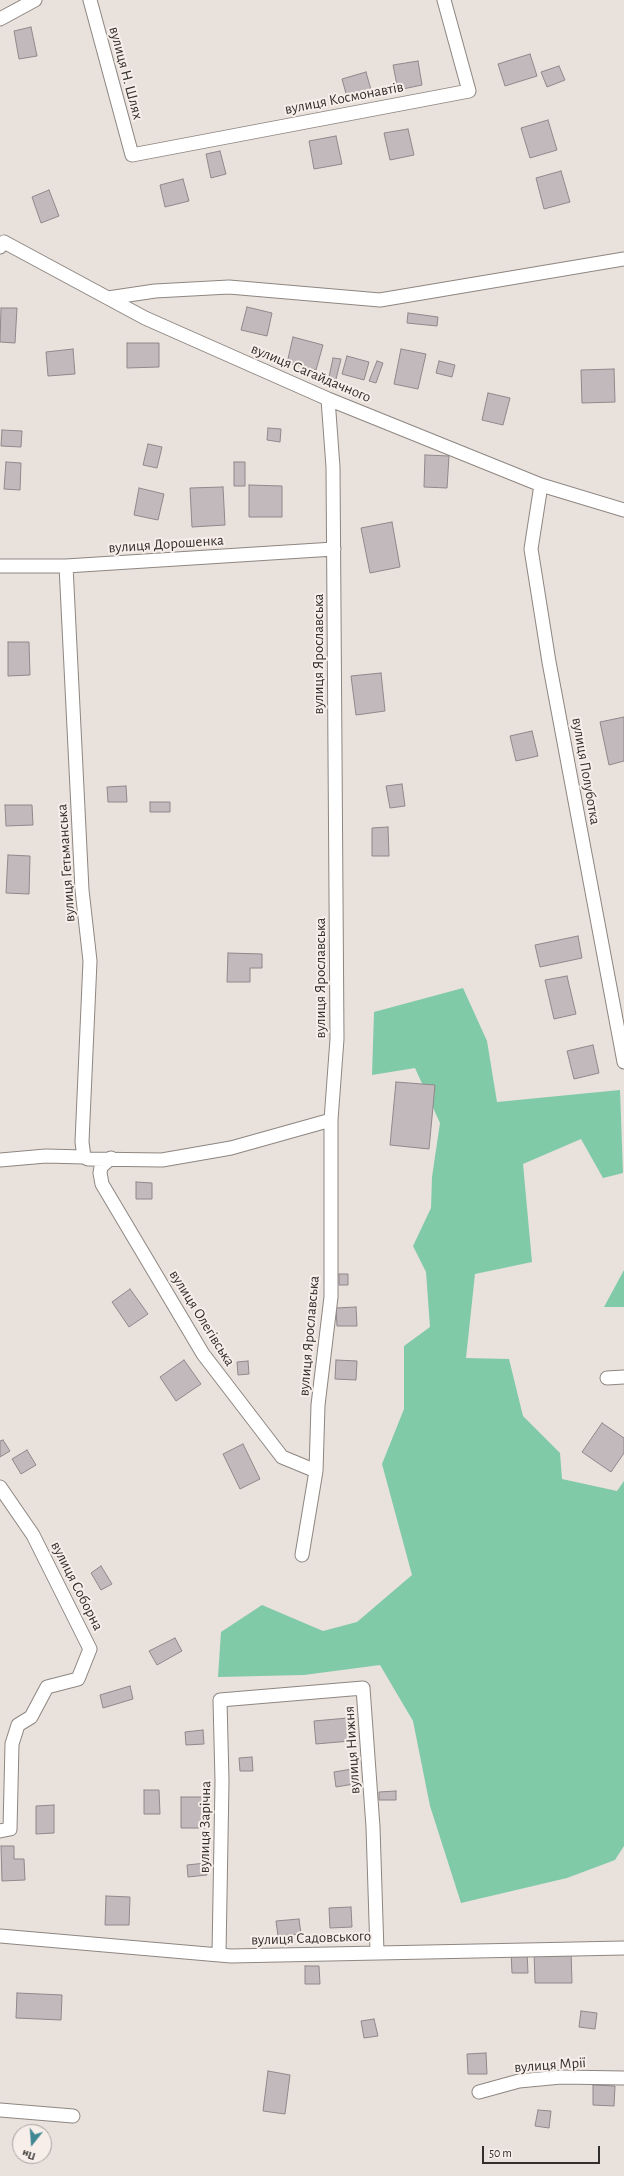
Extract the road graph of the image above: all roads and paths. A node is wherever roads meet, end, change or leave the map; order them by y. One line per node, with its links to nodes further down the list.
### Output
1 (35, 0): 4 (street)
2 (90, 0): 5 (street, вулиця Н. Шлях)
3 (444, 0): 5 (street, вулиця Космонавтів)
4 (0, 19)
5 (132, 155)
6 (1, 242): 8 (street, вулиця Сагайдачного)
7 (624, 259): 8 (street)
8 (108, 298): 9 (street, вулиця Сагайдачного)
9 (328, 399): 10 (street, вулиця Сагайдачного); 12 (street, вулиця Ярославська)
10 (541, 485): 11 (street, вулиця Сагайдачного); 15 (street, вулиця Полуботка)
11 (624, 510)
12 (334, 549): 14 (street, вулиця Дорошенка); 16 (street, вулиця Ярославська)
13 (0, 566): 14 (street, вулиця Дорошенка)
14 (66, 566): 17 (street, вулиця Гетьманська)
15 (624, 1062)
16 (331, 1120): 18 (street); 22 (street, вулиця Ярославська)
17 (84, 1157): 18 (street); 19 (street)
18 (110, 1158): 22 (street, вулиця Олегівська)
19 (0, 1160)
20 (624, 1377): 21 (street)
21 (606, 1378)
22 (316, 1471): 24 (street, вулиця Ярославська)
23 (0, 1487): 26 (street, вулиця Соборна)
24 (302, 1555)
25 (220, 1700): 29 (street, вулиця Нижня); 30 (street, вулиця Зарічна)
26 (0, 1831)
27 (0, 1936): 30 (street, вулиця Садовського)
28 (624, 1948): 29 (street, вулиця Садовського)
29 (377, 1952): 30 (street, вулиця Садовського)
30 (219, 1954)
31 (624, 2078): 32 (street, вулиця Мрії)
32 (479, 2092)
33 (0, 2110): 34 (street)
34 (74, 2116)

